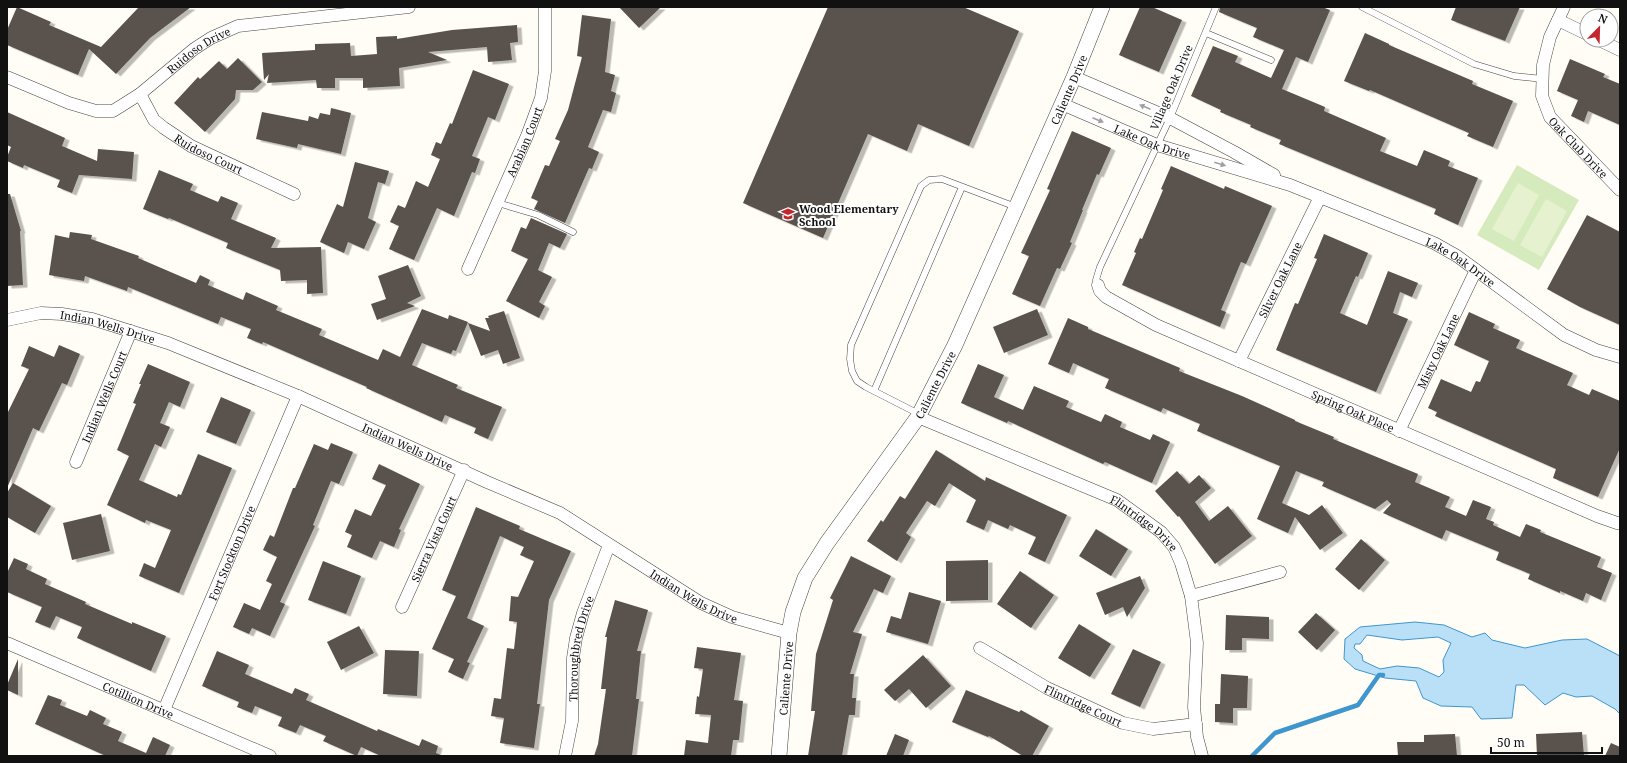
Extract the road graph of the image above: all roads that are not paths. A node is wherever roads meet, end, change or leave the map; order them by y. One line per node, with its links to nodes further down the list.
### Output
1 (408, 7): 14 (street, Ruidoso Drive)
2 (545, 7): 23 (street, Arabian Court)
3 (1102, 7): 11 (street, Caliente Drive)
4 (1216, 7): 9 (lane, Village Oak Drive)
5 (1362, 7): 13 (lane)
6 (1564, 7): 7 (street, Oak Club Drive)
7 (1558, 20): 8 (street); 13 (street, Oak Club Drive)
8 (1579, 30)
9 (1206, 33): 10 (lane); 16 (lane, Village Oak Drive)
10 (1271, 60)
11 (1074, 77): 15 (street, Caliente Drive); 16 (street, Lake Oak Drive, one-way to 11)
12 (7, 78): 14 (street, Ruidoso Drive)
13 (1543, 79): 20 (street, Oak Club Drive)
14 (140, 94): 21 (street, Ruidoso Court)
15 (1062, 104): 17 (street, Lake Oak Drive, one-way to 17); 24 (street, Caliente Drive)
16 (1170, 118): 17 (lane, Village Oak Drive); 18 (street, Lake Oak Drive)
17 (1157, 145): 18 (street, Lake Oak Drive, one-way to 18); 28 (lane, Village Oak Drive)
18 (1290, 185): 22 (street, Lake Oak Drive)
19 (962, 187): 24 (lane); 33 (lane); 33 (lane)
20 (1620, 190)
21 (294, 194)
22 (1320, 197): 27 (street, Lake Oak Drive); 32 (street, Silver Oak Lane)
23 (498, 203): 25 (lane); 26 (street, Arabian Court)
24 (1016, 207): 35 (street, Caliente Drive)
25 (573, 232)
26 (468, 269)
27 (1476, 270): 31 (street, Lake Oak Drive); 36 (street, Misty Oak Lane)
28 (1098, 285): 32 (street, Spring Oak Place)
29 (7, 320): 30 (street, Indian Wells Drive)
30 (131, 331): 34 (street, Indian Wells Drive); 37 (street, Indian Wells Court)
31 (1620, 357)
32 (1239, 361): 36 (street, Spring Oak Place)
33 (874, 391): 35 (lane)
34 (298, 396): 38 (street, Indian Wells Drive); 47 (street, Fort Stockton Drive)
35 (919, 416): 42 (street, Flintridge Drive); 44 (street, Caliente Drive)
36 (1399, 431): 39 (street, Spring Oak Place)
37 (76, 462)
38 (464, 470): 40 (street, Indian Wells Drive); 43 (street, Sierra Vista Court)
39 (1619, 523)
40 (609, 545): 44 (street, Indian Wells Drive); 50 (street, Thoroughbred Drive)
41 (1280, 572): 42 (street)
42 (1191, 596): 48 (street, Flintridge Drive)
43 (402, 607)
44 (789, 633): 51 (street, Caliente Drive)
45 (7, 643): 47 (street, Cotillion Drive)
46 (980, 648): 48 (street, Flintridge Court)
47 (164, 710): 49 (street, Cotillion Drive)
48 (1196, 724): 52 (street, Flintridge Drive)
49 (270, 756)
50 (565, 756)
51 (779, 756)
52 (1202, 756)

